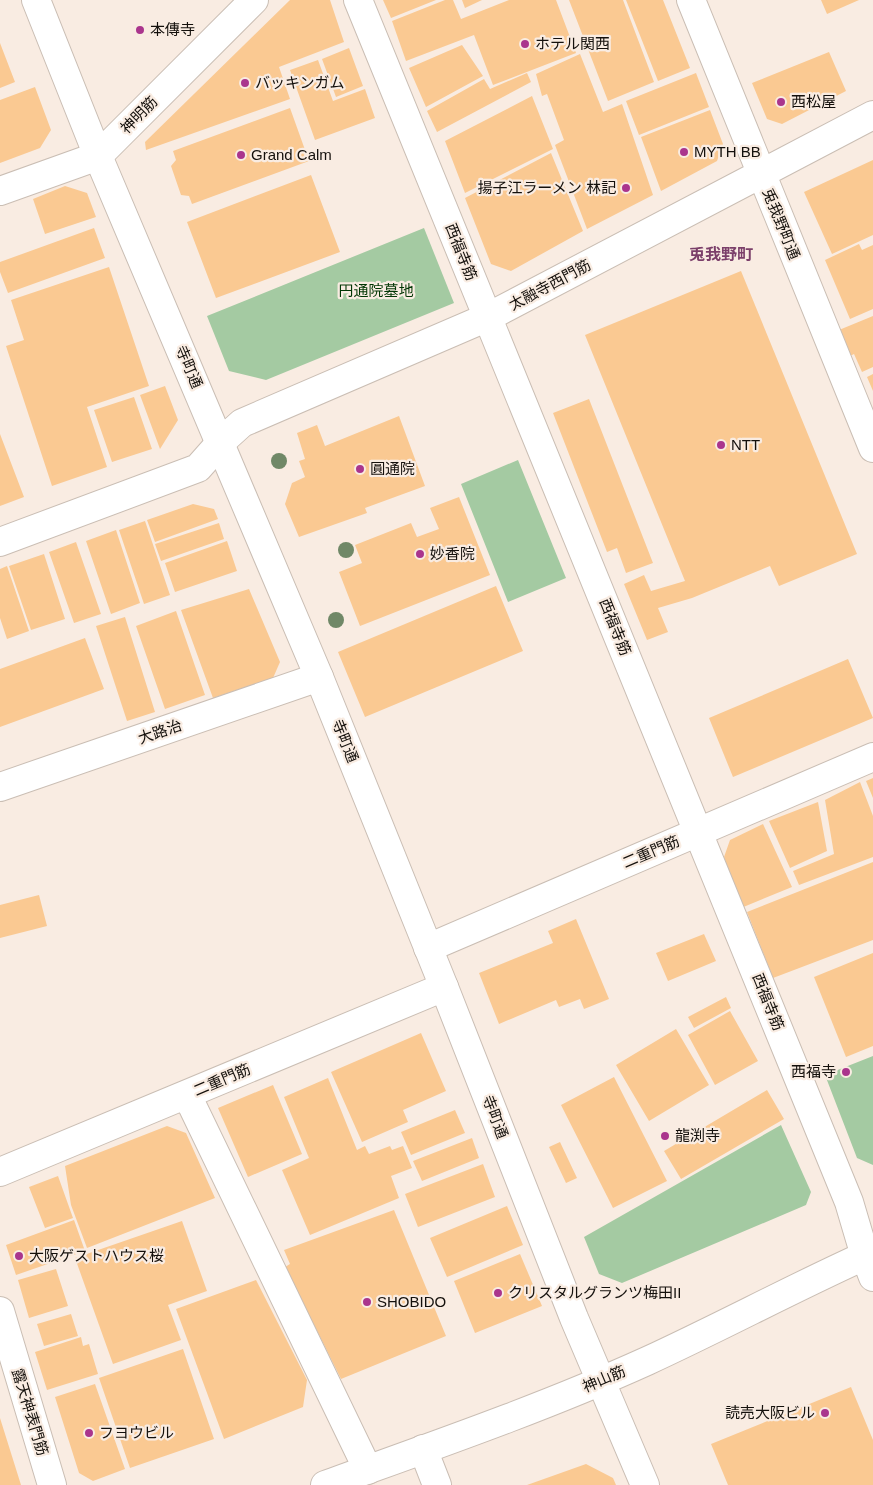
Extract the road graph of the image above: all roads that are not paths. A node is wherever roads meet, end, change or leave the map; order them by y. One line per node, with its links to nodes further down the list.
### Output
1 (36, 0): 6 (street, 寺町通)
2 (254, 0): 6 (street, 神明筋)
3 (358, 0): 9 (street, 西福寺筋)
4 (690, 0): 7 (street, 兎我野町通)
5 (873, 115): 7 (street, 太融寺西門筋)
6 (98, 156): 8 (street, 神明筋); 10 (street, 寺町通)
7 (761, 175): 9 (street, 太融寺西門筋); 11 (street, 兎我野町通)
8 (0, 191)
9 (488, 317): 10 (street, 太融寺西門筋); 16 (street, 西福寺筋)
10 (221, 442): 12 (street, 太融寺西門筋); 13 (street, 寺町通)
11 (873, 448)
12 (0, 542)
13 (319, 677): 15 (street, 大路治); 17 (street, 寺町通)
14 (873, 756): 16 (street, 二重門筋)
15 (0, 786)
16 (698, 831): 17 (street, 二重門筋); 21 (street, 西福寺筋)
17 (428, 948): 18 (street, 寺町通)
18 (444, 987): 19 (street, 二重門筋); 23 (street, 寺町通)
19 (187, 1095): 20 (street, 二重門筋); 25 (street)
20 (0, 1172)
21 (870, 1262): 23 (street, 神山筋)
22 (0, 1311): 26 (street, 露天神表門筋)
23 (601, 1381): 24 (street, 神山筋); 29 (street, 寺町通)
24 (423, 1449): 25 (street, 神山筋); 28 (street)
25 (368, 1470): 27 (street, 神山筋)
26 (52, 1485)
27 (325, 1485)
28 (437, 1485)
29 (645, 1485)

